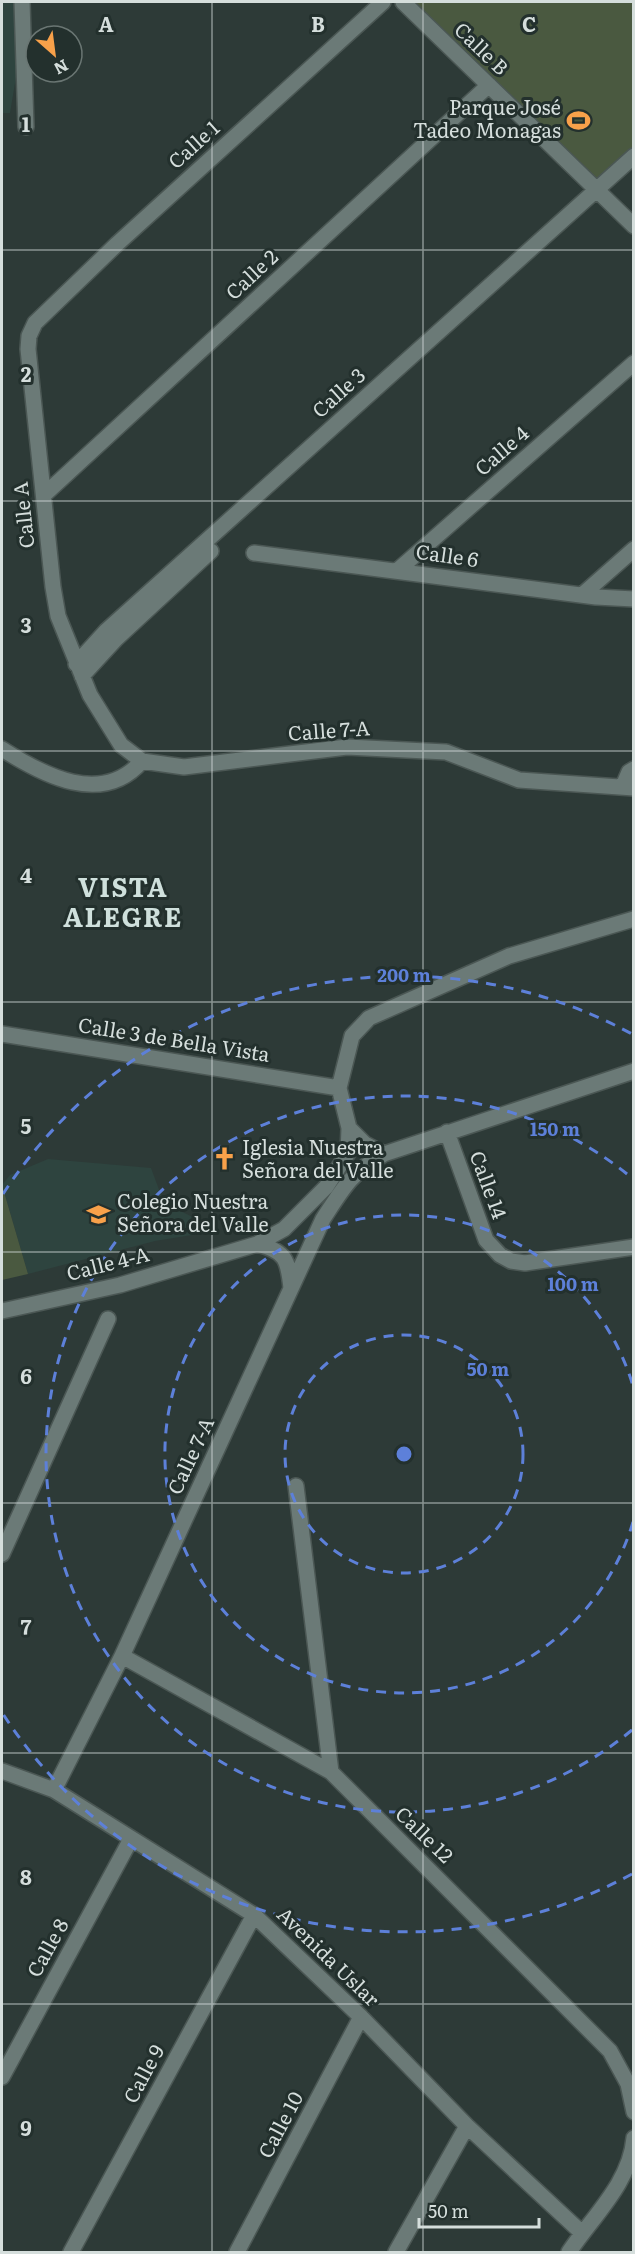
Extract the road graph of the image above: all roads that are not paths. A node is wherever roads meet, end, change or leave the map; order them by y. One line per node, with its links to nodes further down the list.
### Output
1 (22, 2): 5 (street)
2 (383, 2): 10 (street, Calle 1)
3 (403, 2): 4 (street, Calle B)
4 (489, 85): 8 (street, Calle B); 12 (street, Calle 2)
5 (26, 127)
6 (633, 156): 8 (street, Calle 3)
7 (633, 169): 8 (street, Calle 3)
8 (599, 194): 9 (street, Calle B); 18 (street, Calle 3)
9 (633, 226)
10 (35, 323): 12 (street, Calle A)
11 (633, 363): 15 (street, Calle 4)
12 (44, 495): 18 (street, Calle A)
13 (633, 549): 16 (street)
14 (254, 553): 15 (street, Calle 6)
15 (398, 570): 16 (street, Calle 6)
16 (582, 595): 17 (street, Calle 6)
17 (633, 599)
18 (79, 670): 20 (street)
19 (2, 749): 20 (street)
20 (142, 761): 22 (street, Calle 7-A)
21 (633, 769): 22 (street)
22 (628, 787)
23 (633, 919): 26 (street)
24 (2, 1034): 26 (street, Calle 3 de Bella Vista)
25 (633, 1071): 28 (street, Calle 7-A)
26 (339, 1088): 27 (street)
27 (349, 1128): 29 (street); 30 (street)
28 (447, 1132): 29 (street, Calle 7-A); 31 (street, Calle 14)
29 (384, 1154): 32 (street, Calle 7-A)
30 (257, 1244): 32 (street); 33 (street, Calle 4-A)
31 (633, 1247)
32 (291, 1289): 37 (street, Calle 7-A)
33 (2, 1311)
34 (108, 1319): 36 (street)
35 (296, 1486): 39 (street)
36 (2, 1554)
37 (122, 1656): 39 (street, Calle 12); 40 (street, Calle 7-A)
38 (2, 1771): 40 (street, Avenida Uslar)
39 (331, 1772): 45 (street, Calle 12)
40 (54, 1790): 41 (street, Avenida Uslar)
41 (131, 1839): 42 (street, Avenida Uslar); 44 (street, Calle 8)
42 (254, 1915): 43 (street, Avenida Uslar); 49 (street, Calle 9)
43 (361, 2017): 46 (street, Avenida Uslar); 50 (street, Calle 10)
44 (2, 2077)
45 (633, 2112)
46 (467, 2126): 48 (street, Avenida Uslar); 51 (street)
47 (633, 2138): 48 (street)
48 (582, 2233): 52 (street)
49 (71, 2253)
50 (237, 2253)
51 (396, 2253)
52 (569, 2253)

